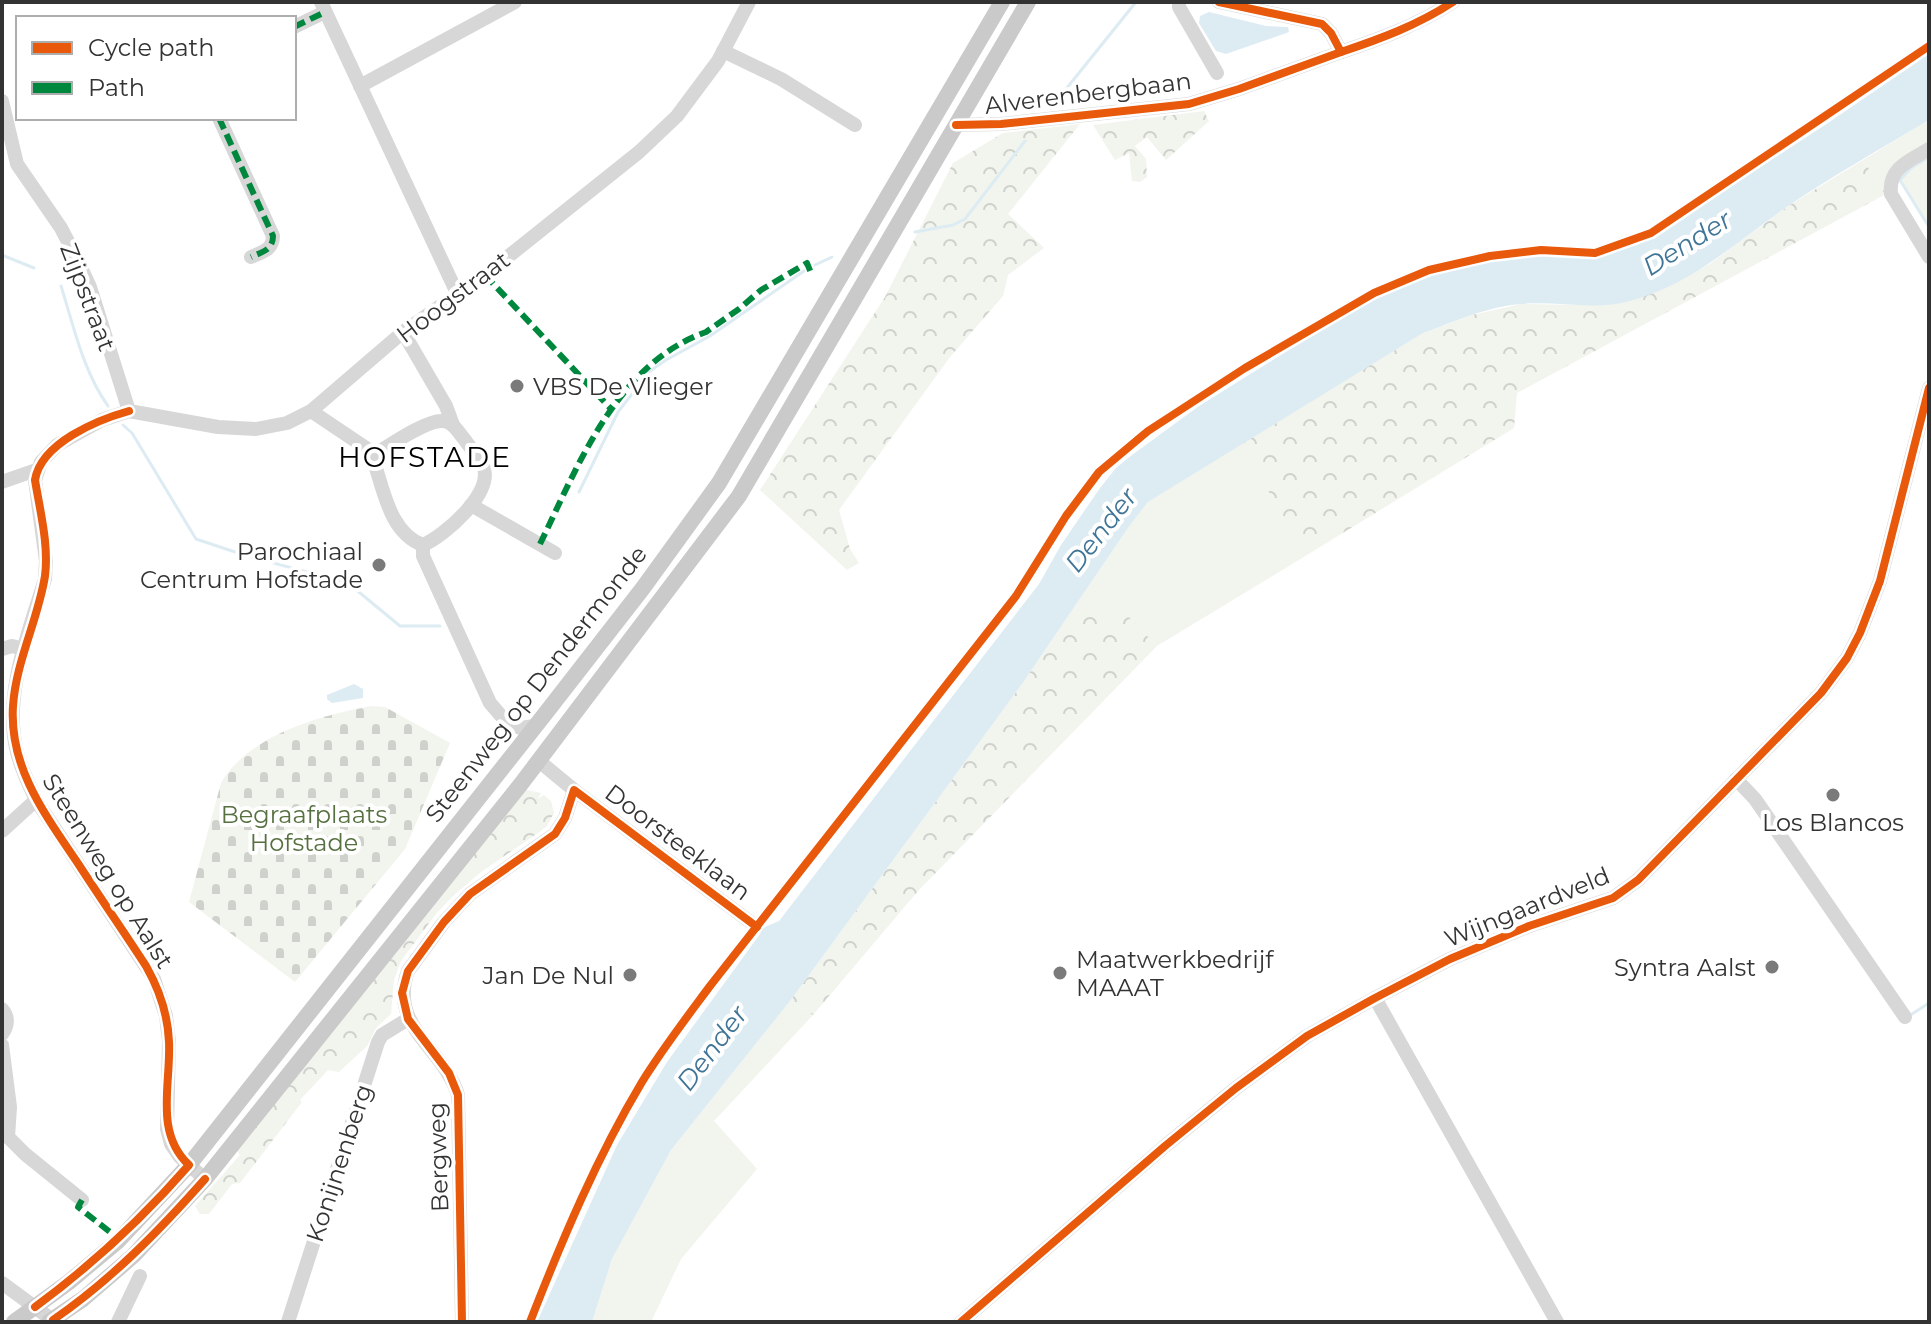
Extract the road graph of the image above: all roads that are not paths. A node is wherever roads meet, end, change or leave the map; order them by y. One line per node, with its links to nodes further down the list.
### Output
1 (515, 2): 13 (street)
2 (749, 2): 10 (street, Hoogstraat)
3 (1002, 2): 35 (main road, Steenweg op Dendermonde)
4 (1028, 2): 17 (main road, Steenweg op Dendermonde)
5 (1179, 2): 12 (street)
6 (1219, 2): 11 (street)
7 (1453, 2): 11 (street, Alverenbergbaan)
8 (323, 7): 9 (street); 13 (street)
9 (296, 26)
10 (723, 51): 16 (street); 21 (street, Hoogstraat)
11 (1341, 52): 17 (street, Alverenbergbaan)
12 (1217, 73)
13 (360, 86): 21 (street)
14 (2, 101): 24 (street, Zijpstraat)
15 (220, 120): 19 (street)
16 (855, 125)
17 (956, 125): 36 (main road, Steenweg op Dendermonde)
18 (1929, 149): 20 (street)
19 (251, 257)
20 (1929, 257)
21 (457, 293): 22 (street, Hoogstraat)
22 (403, 332): 25 (street, Hoogstraat); 26 (street)
23 (1929, 388): 38 (street, Wijngaardveld)
24 (129, 411): 25 (street, Hoogstraat); 28 (street)
25 (311, 411): 27 (street)
26 (453, 425): 27 (street); 30 (street)
27 (375, 454): 31 (street)
28 (36, 470): 29 (street); 34 (street, Steenweg op Aalst)
29 (2, 482)
30 (471, 505): 31 (street); 32 (street)
31 (423, 550): 35 (street)
32 (555, 553)
33 (2, 649): 34 (street)
34 (24, 649): 40 (street, Steenweg op Aalst)
35 (540, 720): 36 (main road); 37 (main road, Steenweg op Dendermonde)
36 (539, 761): 37 (main road); 39 (street, Doorsteeklaan); 50 (main road, Steenweg op Dendermonde)
37 (502, 768): 49 (main road, Steenweg op Dendermonde)
38 (1736, 779): 43 (street, Wijngaardveld); 45 (street)
39 (574, 790): 42 (street, Doorsteeklaan); 46 (street)
40 (36, 800): 41 (street); 49 (street, Steenweg op Aalst)
41 (2, 831)
42 (757, 927)
43 (1375, 998): 60 (street, Wijngaardveld); 61 (street)
44 (2, 1009): 47 (street)
45 (1905, 1017)
46 (408, 1019): 58 (street, Konijnenberg); 59 (street, Bergweg)
47 (2, 1034)
48 (2, 1045): 51 (street)
49 (189, 1165): 50 (street, Steenweg op Aalst); 54 (main road, Steenweg op Dendermonde)
50 (205, 1179): 55 (main road, Steenweg op Dendermonde)
51 (82, 1200)
52 (140, 1276): 57 (street)
53 (2, 1283): 54 (street)
54 (35, 1307): 55 (street); 56 (main road, Steenweg op Dendermonde)
55 (52, 1321)
56 (14, 1322)
57 (118, 1322)
58 (288, 1322)
59 (462, 1322)
60 (961, 1322)
61 (1557, 1322)

